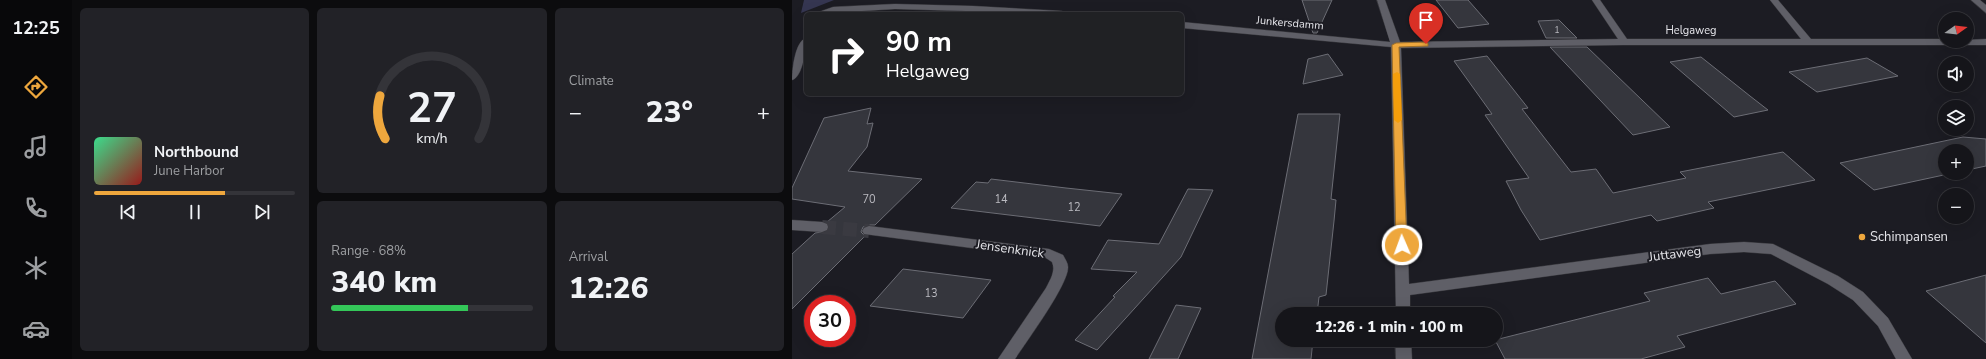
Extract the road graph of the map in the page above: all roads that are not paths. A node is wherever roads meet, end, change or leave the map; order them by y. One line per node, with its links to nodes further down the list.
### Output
1 (1381, 0): 13 (street)
2 (1596, 0): 9 (street)
3 (1774, 0): 12 (street)
4 (1975, 0): 5 (street)
5 (1986, 10)
6 (820, 12): 7 (street)
7 (1041, 12)
8 (1184, 25): 13 (street, Junkersdamm)
9 (1624, 42): 12 (street, Helgaweg); 13 (street, Helgaweg)
10 (1986, 42): 12 (street, Helgaweg)
11 (804, 43): 15 (street)
12 (1809, 43)
13 (1396, 45): 20 (street)
14 (804, 46): 16 (street)
15 (792, 48)
16 (792, 77)
17 (792, 225): 18 (street)
18 (822, 227)
19 (869, 231): 23 (street, Jensenknick)
20 (1403, 290): 21 (street); 25 (street, Juttaweg)
21 (1403, 307)
22 (1403, 347): 24 (street)
23 (1006, 359)
24 (1404, 359)
25 (1904, 359)

